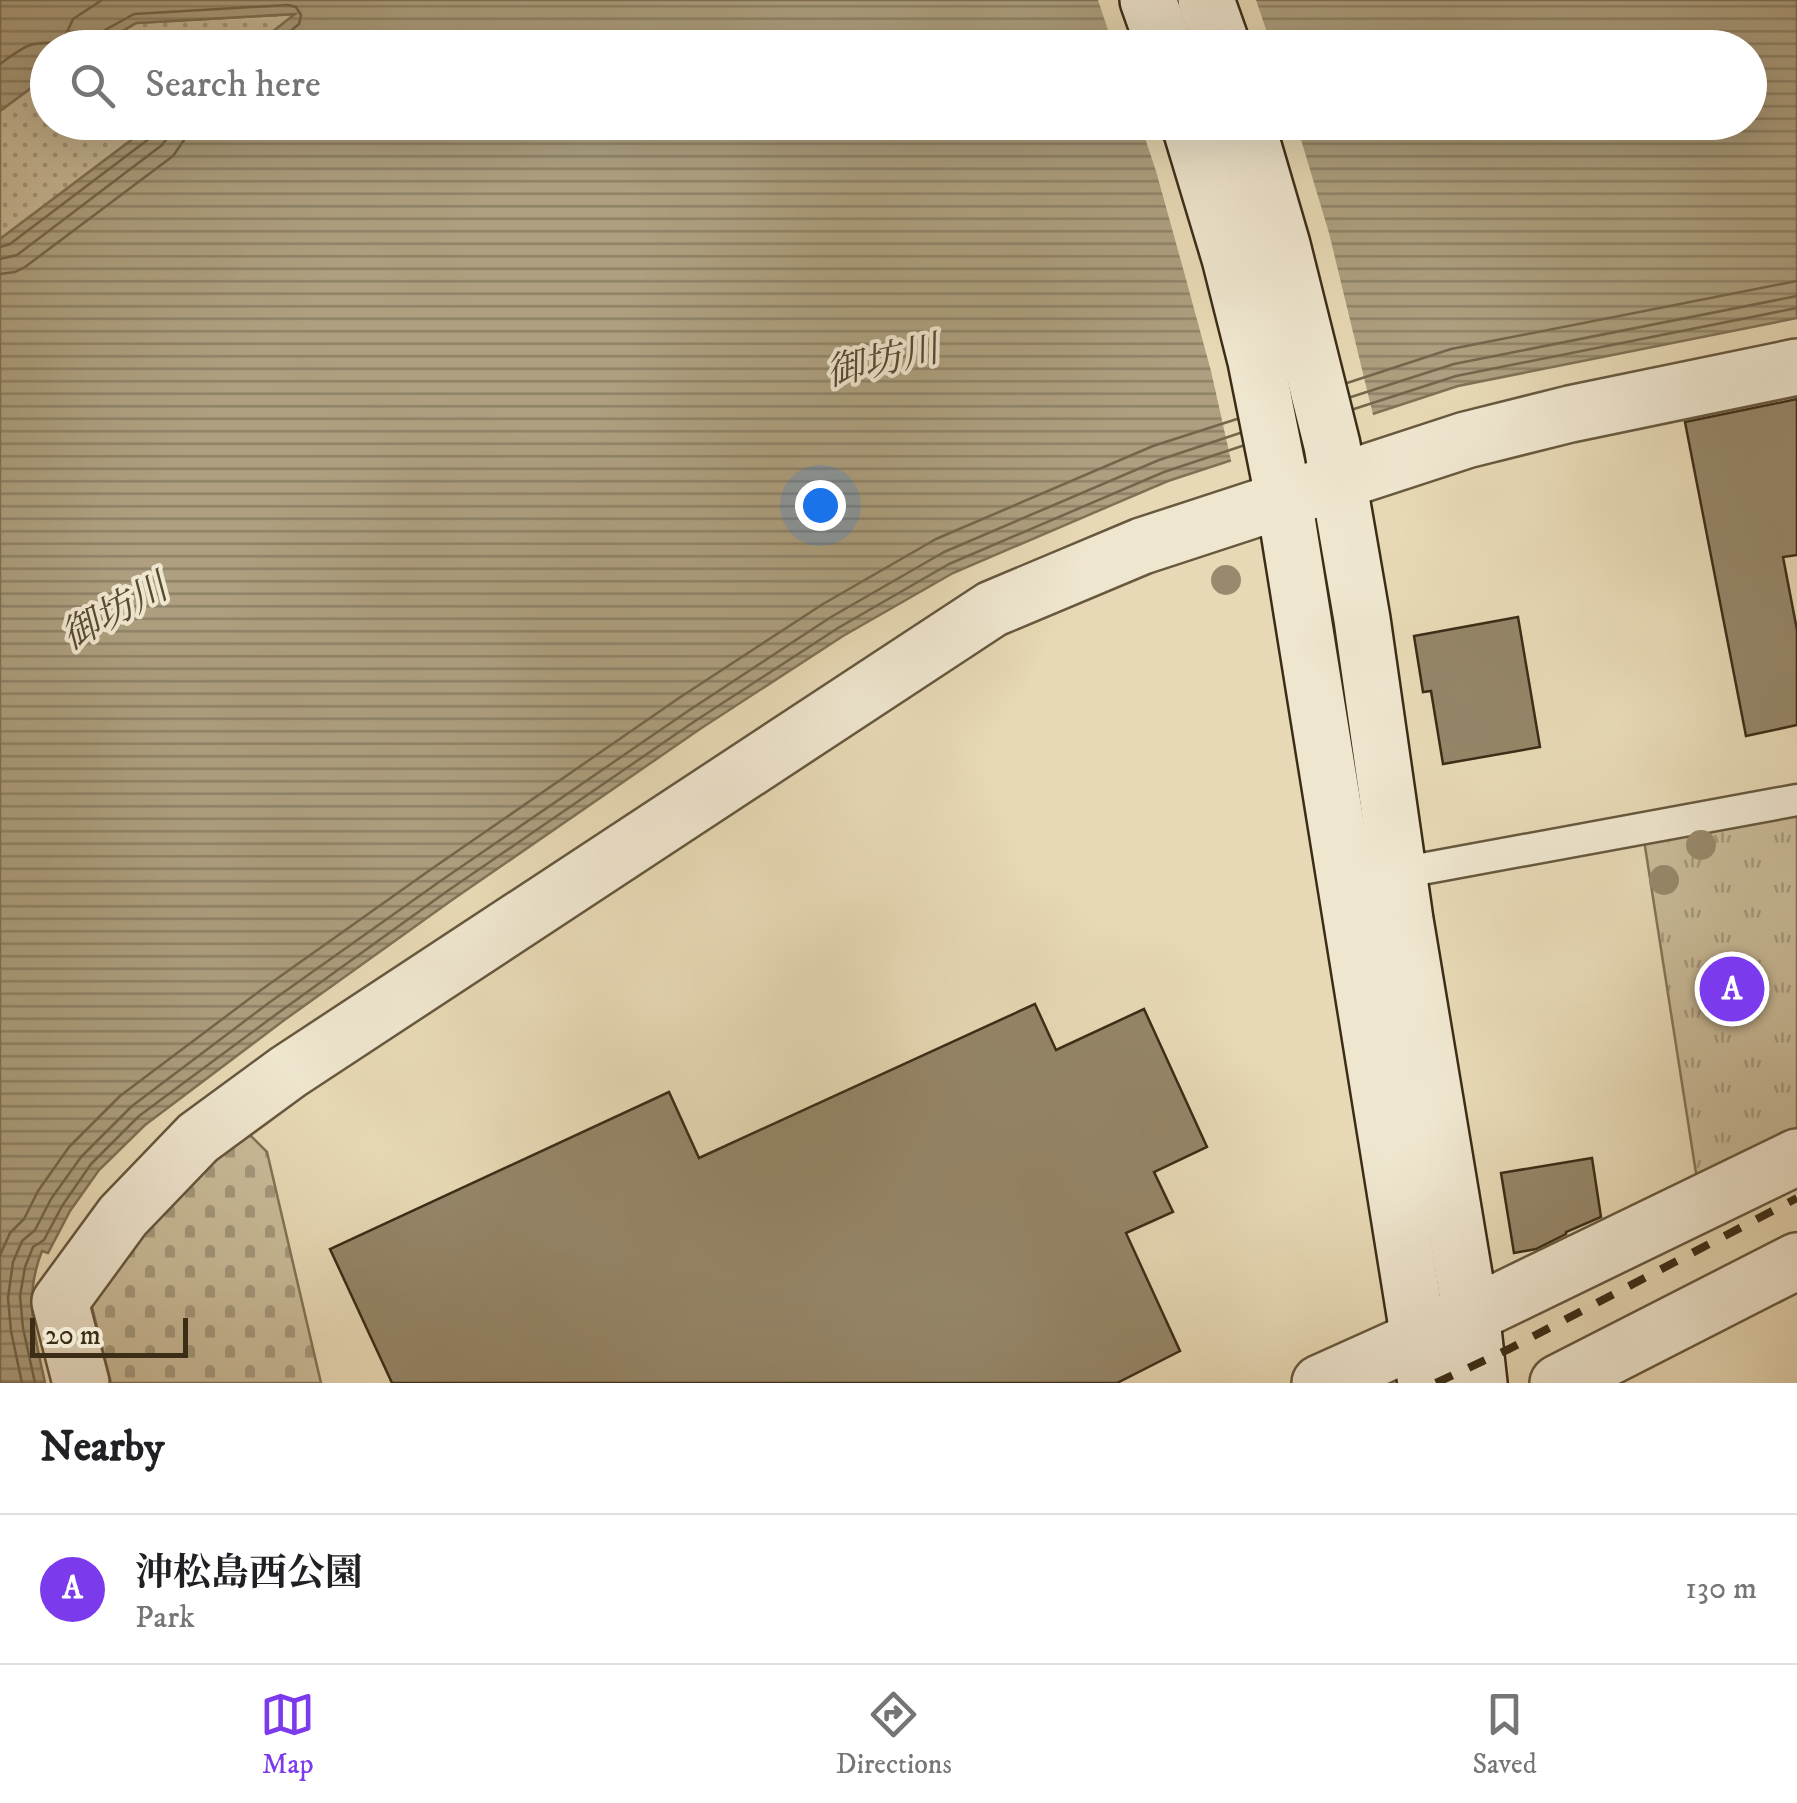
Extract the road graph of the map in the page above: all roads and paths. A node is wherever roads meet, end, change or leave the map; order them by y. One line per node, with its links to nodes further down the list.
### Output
1 (1148, 0): 3 (street)
2 (1206, 0): 4 (street)
3 (1158, 30)
4 (1216, 30)
5 (1194, 140): 9 (street)
6 (1251, 140): 8 (street)
7 (1797, 367): 8 (street)
8 (1336, 463): 9 (street); 11 (street)
9 (1280, 480): 15 (street); 16 (street)
10 (1797, 800): 11 (lane)
11 (1400, 872): 14 (street)
12 (1797, 1157): 14 (street)
13 (1797, 1261): 19 (street)
14 (1469, 1316): 15 (street); 18 (street)
15 (1422, 1361): 17 (street)
16 (81, 1383)
17 (1320, 1383)
18 (1479, 1383)
19 (1558, 1383)

